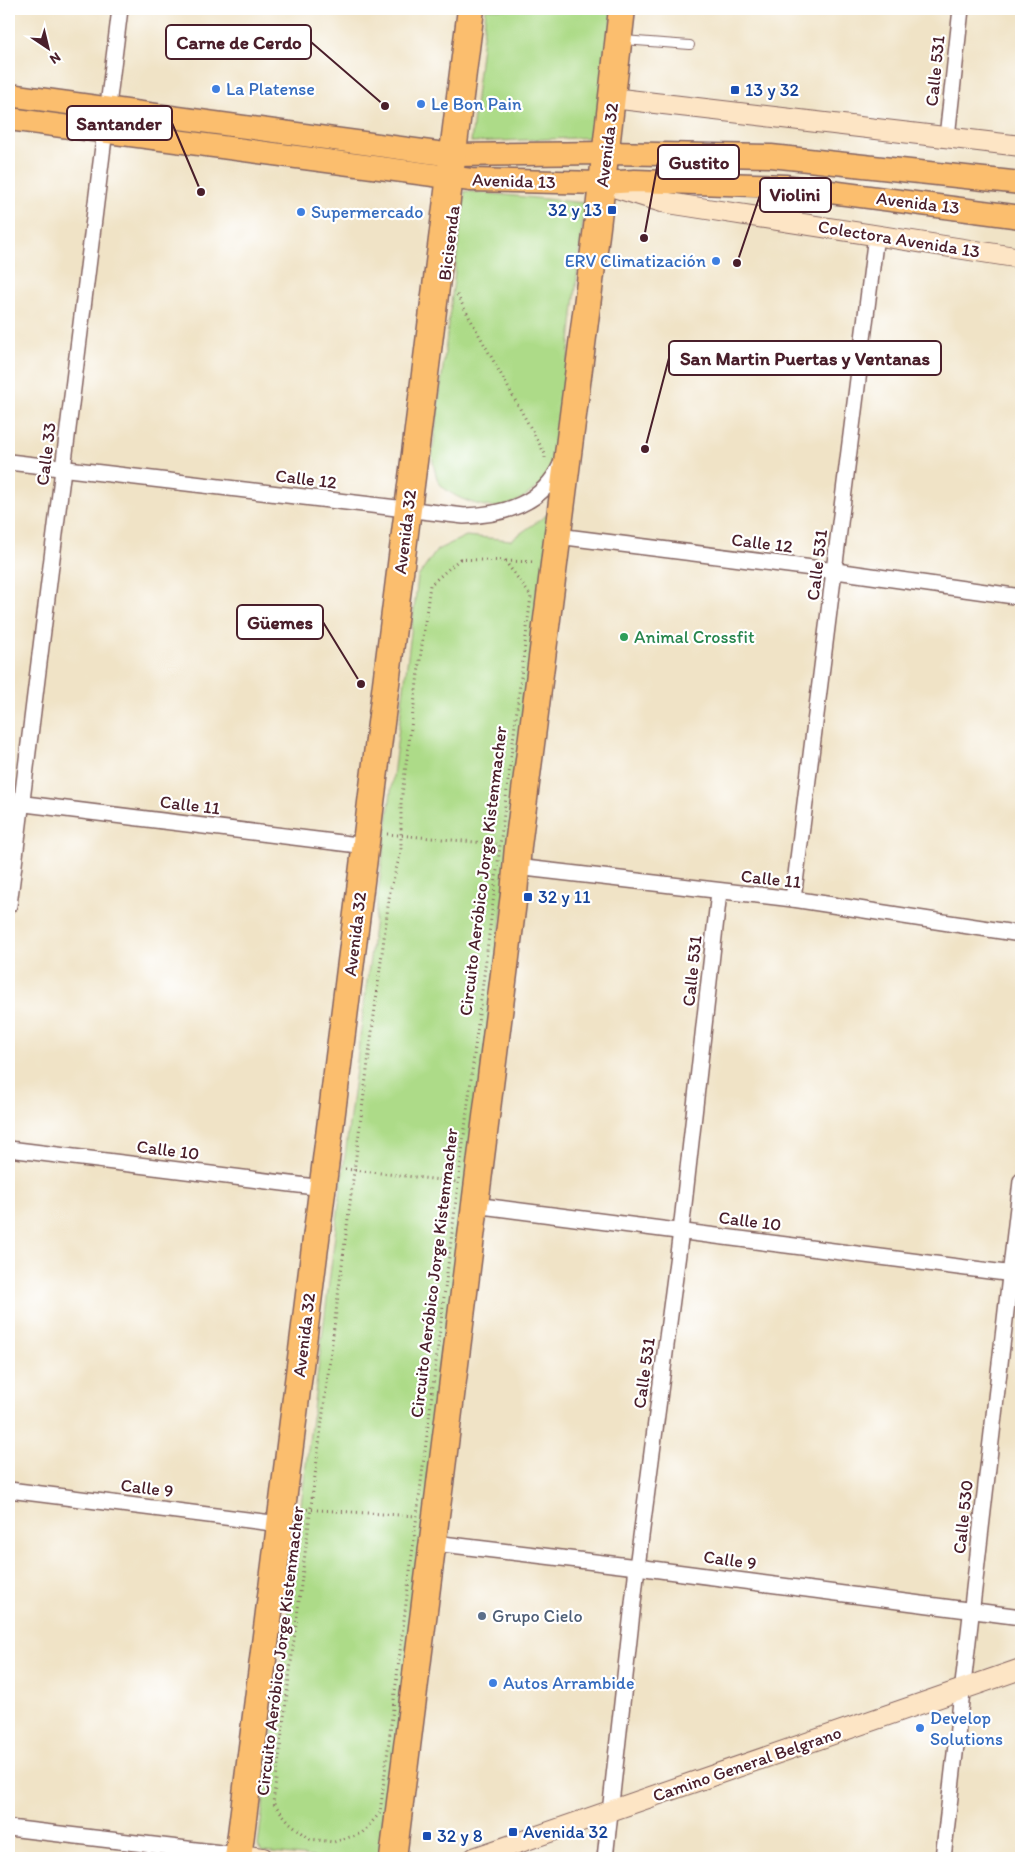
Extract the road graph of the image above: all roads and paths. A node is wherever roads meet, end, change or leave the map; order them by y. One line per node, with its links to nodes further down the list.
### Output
1 (120, 9): 9 (street, Calle 33)
2 (471, 9): 15 (highway, Avenida 32)
3 (622, 9): 5 (highway, Avenida 32)
4 (961, 9): 12 (street, Calle 531)
5 (619, 39): 6 (lane); 8 (highway, Avenida 32)
6 (690, 45)
7 (9, 95): 9 (main road, Avenida 13)
8 (612, 98): 12 (street); 14 (highway, Avenida 32)
9 (107, 109): 11 (street, Calle 33); 15 (main road, Avenida 13)
10 (9, 119): 11 (main road, Avenida 13)
11 (105, 131): 15 (main road, Avenida 13); 24 (street, Calle 33)
12 (946, 138): 13 (street)
13 (1021, 146)
14 (606, 153): 15 (main road, Avenida 13); 16 (highway, Avenida 32); 17 (main road, Avenida 13)
15 (451, 166): 16 (main road, Avenida 13); 26 (highway, Avenida 32)
16 (602, 183): 18 (main road, Avenida 13); 19 (street, Colectora Avenida 13); 22 (highway, Avenida 32)
17 (1021, 183)
18 (1021, 217)
19 (876, 235): 20 (street, Colectora Avenida 13); 30 (street, Calle 531)
20 (1021, 258)
21 (456, 293): 25 (path, Bicisenda)
22 (568, 447): 25 (street, Calle 12); 27 (highway, Avenida 32)
23 (9, 462): 24 (street, Calle 12)
24 (63, 468): 26 (street, Calle 12); 32 (street, Calle 33)
25 (546, 489): 26 (street, Calle 12)
26 (408, 511): 34 (highway, Avenida 32)
27 (558, 536): 29 (highway, Avenida 32); 30 (street, Calle 12)
28 (505, 561): 29 (path, Circuito Aeróbico Jorge Kistenmacher); 33 (path, Circuito Aeróbico Jorge Kistenmacher); 35 (path, Circuito Aeróbico Jorge Kistenmacher)
29 (554, 563): 35 (highway, Avenida 32)
30 (836, 571): 31 (street, Calle 12); 37 (street, Calle 531)
31 (1021, 597)
32 (15, 802): 34 (street, Calle 11); 38 (street, Calle 33)
33 (401, 836): 34 (path); 35 (path); 41 (path, Circuito Aeróbico Jorge Kistenmacher)
34 (367, 838): 42 (highway, Avenida 32)
35 (511, 852): 36 (street, Calle 11); 44 (highway, Avenida 32); 44 (path, Circuito Aeróbico Jorge Kistenmacher)
36 (719, 892): 37 (street, Calle 11); 45 (street, Calle 531)
37 (793, 899): 39 (street, Calle 11)
38 (9, 905)
39 (1021, 934)
40 (9, 1149): 42 (street, Calle 10)
41 (353, 1170): 42 (path); 44 (path); 48 (path, Circuito Aeróbico Jorge Kistenmacher)
42 (324, 1177): 49 (highway, Avenida 32)
43 (1021, 1181): 46 (street, Calle 530)
44 (470, 1190): 45 (street, Calle 10); 50 (path, Circuito Aeróbico Jorge Kistenmacher); 51 (highway, Avenida 32)
45 (681, 1231): 46 (street, Calle 10); 52 (street, Calle 531)
46 (1015, 1274): 53 (street, Calle 530)
47 (9, 1490): 49 (street, Calle 9)
48 (311, 1510): 49 (path); 50 (path); 50 (path, Circuito Aeróbico Jorge Kistenmacher)
49 (281, 1516): 59 (highway, Avenida 32)
50 (418, 1516)
51 (434, 1543): 52 (street, Calle 9); 61 (highway, Avenida 32)
52 (637, 1567): 53 (street, Calle 9); 57 (street, Calle 531)
53 (971, 1611): 54 (street, Calle 9); 56 (street, Calle 530)
54 (1021, 1617)
55 (1021, 1669): 56 (street, Camino General Belgrano)
56 (964, 1688): 57 (street, Camino General Belgrano); 63 (street, Calle 530)
57 (610, 1811): 60 (street, Camino General Belgrano); 62 (street, Calle 531)
58 (9, 1828): 59 (street)
59 (246, 1857)
60 (485, 1857)
61 (393, 1858)
62 (605, 1858)
63 (943, 1858)

